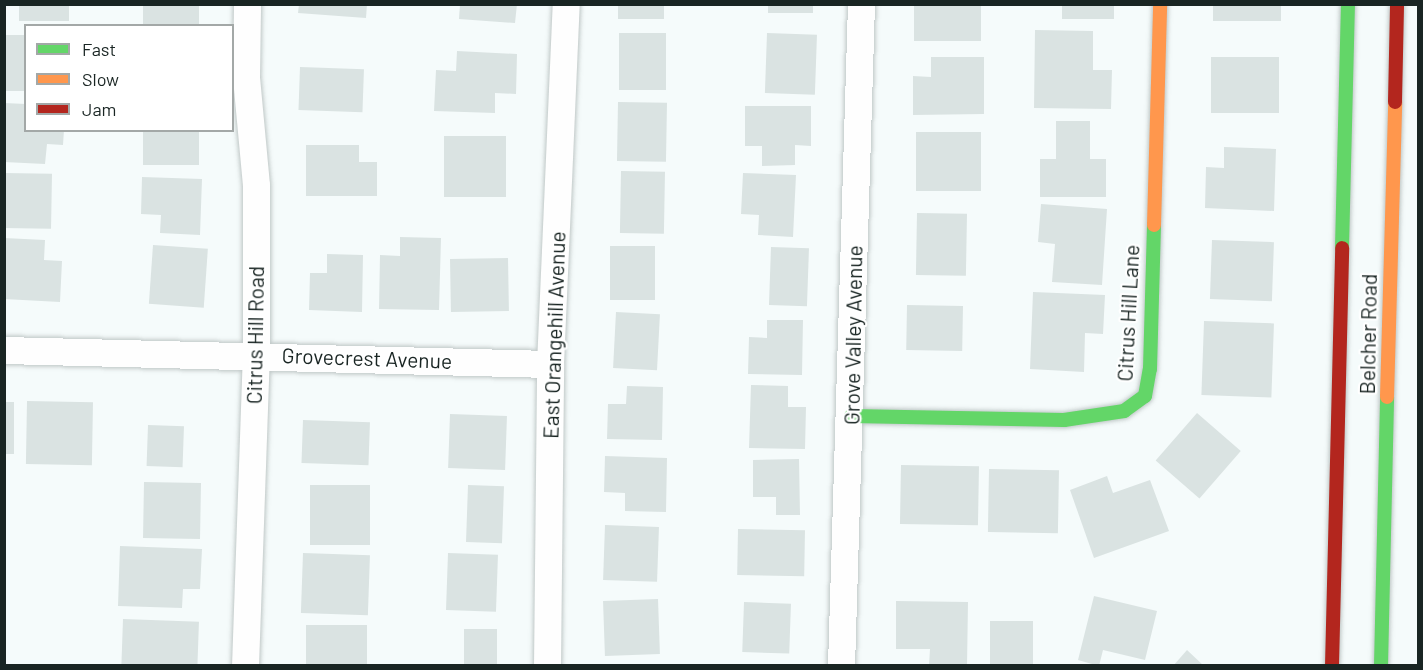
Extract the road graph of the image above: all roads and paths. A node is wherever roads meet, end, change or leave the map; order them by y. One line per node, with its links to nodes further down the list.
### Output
1 (248, 4): 8 (street, Citrus Hill Road)
2 (566, 4): 9 (street, East Orangehill Avenue)
3 (861, 4): 10 (street, Grove Valley Avenue)
4 (1160, 4): 10 (main road, Citrus Hill Lane)
5 (1348, 4): 14 (main road, Belcher Road)
6 (1397, 4): 15 (main road, Belcher Road)
7 (4, 350): 8 (street, Grovecrest Avenue)
8 (256, 355): 9 (street, Grovecrest Avenue); 11 (street, Citrus Hill Road)
9 (550, 364): 12 (street, East Orangehill Avenue)
10 (851, 416): 13 (street, Grove Valley Avenue)
11 (245, 666)
12 (548, 666)
13 (841, 666)
14 (1332, 666)
15 (1381, 666)

